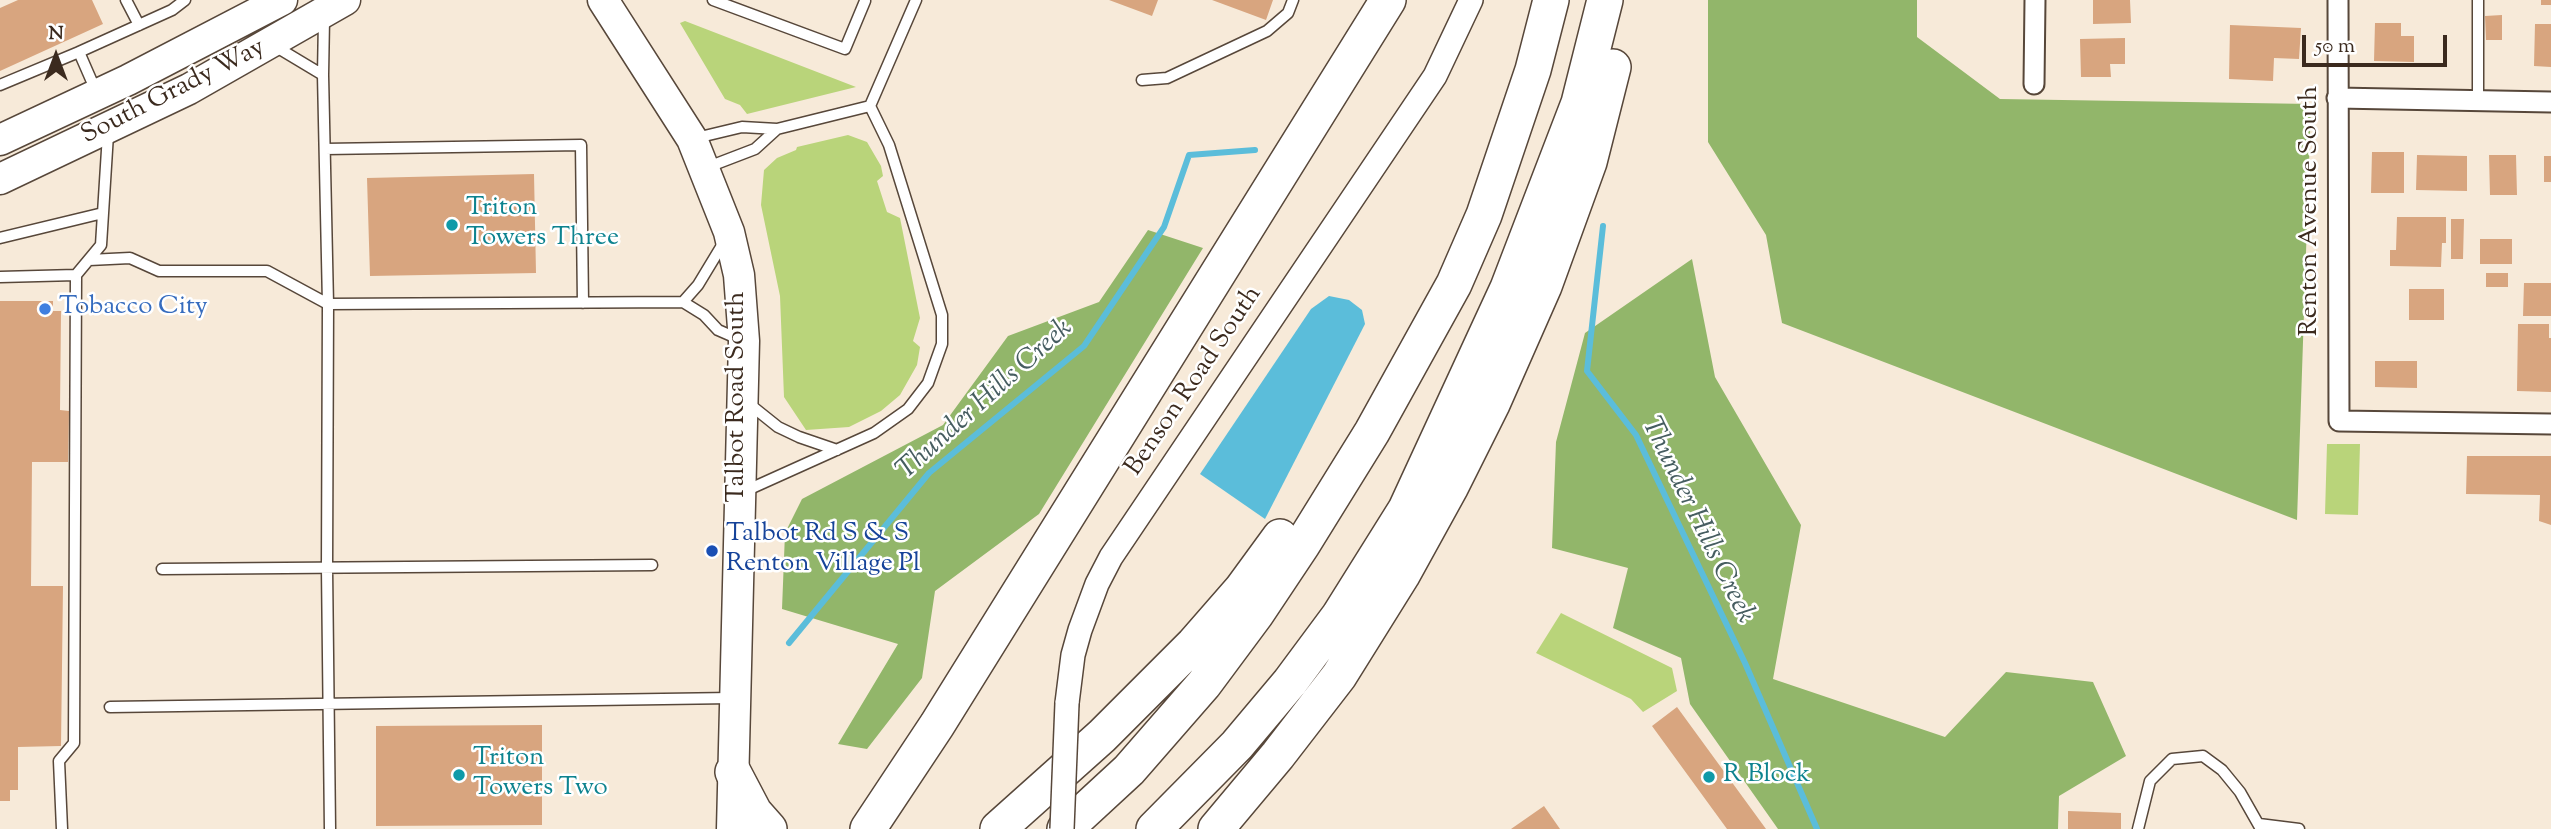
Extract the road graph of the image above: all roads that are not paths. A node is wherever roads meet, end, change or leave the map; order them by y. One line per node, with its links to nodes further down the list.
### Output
1 (127, 0): 18 (lane)
2 (185, 0): 18 (lane)
3 (282, 0): 20 (main road, South Grady Way)
4 (603, 0): 33 (main road, Talbot Road South)
5 (713, 0): 16 (lane)
6 (916, 0): 30 (lane)
7 (1293, 0): 23 (lane)
8 (1388, 0): 67 (highway)
9 (1471, 0): 69 (street, Benson Road South, bridge)
10 (1551, 0): 45 (highway)
11 (1605, 0): 61 (highway)
12 (1629, 0): 70 (highway)
13 (2035, 0): 24 (street)
14 (2338, 0): 27 (street, Renton Avenue South)
15 (2478, 0): 28 (lane)
16 (865, 1)
17 (324, 8): 19 (main road, South Grady Way); 22 (lane)
18 (139, 25): 21 (lane)
19 (269, 44): 22 (lane); 31 (main road, South Grady Way)
20 (184, 51): 26 (main road, South Grady Way); 31 (main road)
21 (79, 52): 25 (lane); 26 (lane)
22 (323, 75): 35 (lane)
23 (1142, 80)
24 (2034, 84)
25 (0, 85)
26 (98, 94): 34 (main road, South Grady Way); 36 (main road)
27 (2337, 98): 28 (street); 51 (street, Renton Avenue South)
28 (2478, 101): 29 (street)
29 (2551, 102)
30 (870, 106): 32 (lane); 52 (lane)
31 (108, 128): 36 (main road, South Grady Way); 39 (lane)
32 (777, 129): 33 (lane); 37 (lane)
33 (692, 139): 37 (main road, Talbot Road South)
34 (0, 140)
35 (325, 149): 47 (lane); 48 (lane)
36 (40, 160): 38 (main road, South Grady Way)
37 (705, 168): 40 (main road, Talbot Road South)
38 (0, 179)
39 (103, 213): 41 (lane); 42 (lane)
40 (729, 232): 46 (lane); 49 (main road, Talbot Road South)
41 (0, 238)
42 (89, 260): 43 (lane); 48 (lane)
43 (76, 275): 44 (lane); 63 (lane)
44 (0, 277)
45 (1454, 284): 68 (highway); 69 (highway)
46 (683, 302): 47 (lane); 49 (lane)
47 (583, 303): 48 (lane)
48 (328, 304): 55 (lane)
49 (744, 341): 50 (main road, Talbot Road South)
50 (742, 398): 52 (lane); 53 (main road, Talbot Road South)
51 (2551, 424)
52 (837, 450): 53 (lane)
53 (740, 493): 57 (main road, Talbot Road South)
54 (652, 565): 55 (lane)
55 (327, 568): 56 (lane); 58 (lane)
56 (162, 569)
57 (735, 698): 58 (lane); 60 (main road, Talbot Road South)
58 (328, 705): 59 (lane); 64 (lane)
59 (110, 707)
60 (733, 772): 65 (main road, Talbot Road South); 66 (highway)
61 (1163, 823)
62 (2260, 826): 71 (lane); 72 (lane)
63 (62, 829)
64 (330, 829)
65 (732, 829)
66 (769, 829)
67 (868, 829)
68 (998, 829)
69 (1063, 829)
70 (1216, 829)
71 (2138, 829)
72 (2298, 829)

